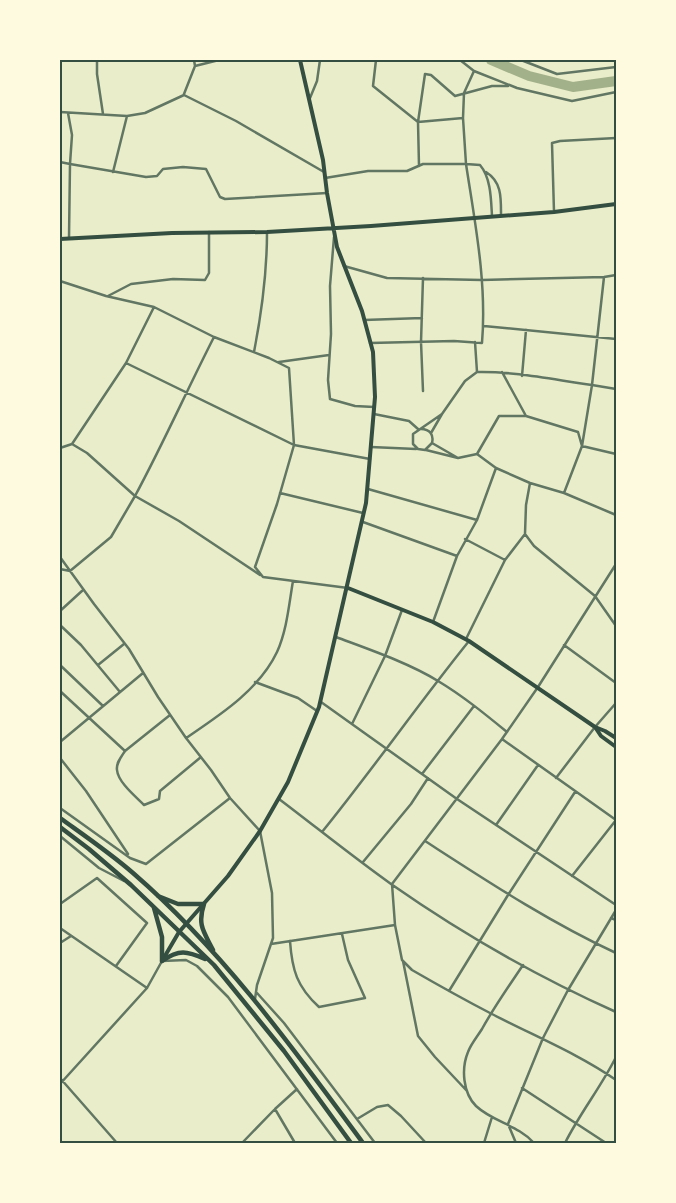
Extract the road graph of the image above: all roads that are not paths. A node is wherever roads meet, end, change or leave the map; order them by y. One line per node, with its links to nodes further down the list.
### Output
1 (97, 60): 19 (street)
2 (194, 60): 9 (street)
3 (219, 60): 9 (street)
4 (300, 60): 16 (main road)
5 (320, 60): 16 (street)
6 (376, 60): 22 (street)
7 (460, 60): 11 (street)
8 (521, 60): 10 (street)
9 (194, 66): 15 (street)
10 (616, 66)
11 (474, 71): 12 (street); 14 (street)
12 (510, 86): 13 (street); 14 (street)
13 (616, 92)
14 (464, 93): 21 (street); 22 (street)
15 (184, 95): 20 (street); 30 (street)
16 (309, 100): 30 (main road)
17 (60, 112): 18 (street)
18 (68, 113): 19 (street); 25 (street)
19 (103, 114): 20 (street)
20 (127, 116): 28 (street)
21 (463, 118): 22 (street); 26 (street)
22 (418, 122): 27 (street)
23 (616, 138): 34 (street)
24 (60, 162): 25 (street)
25 (70, 164): 28 (street); 42 (street)
26 (466, 164): 27 (street); 29 (street); 37 (street)
27 (418, 166): 31 (street)
28 (113, 172): 32 (street)
29 (486, 172): 35 (street); 36 (street)
30 (325, 173): 31 (main road)
31 (325, 178): 32 (main road)
32 (327, 193): 38 (main road)
33 (616, 204): 34 (main road)
34 (554, 212): 35 (main road)
35 (501, 216): 36 (main road)
36 (492, 217): 37 (main road)
37 (474, 218): 38 (main road); 47 (street)
38 (334, 228): 40 (main road); 43 (main road); 62 (street)
39 (209, 232): 40 (main road); 42 (main road); 49 (street)
40 (267, 232): 61 (street)
41 (60, 239): 42 (main road)
42 (69, 239)
43 (344, 266): 46 (street); 52 (main road)
44 (616, 275): 45 (street)
45 (604, 277): 47 (street); 56 (street)
46 (423, 278): 47 (street); 51 (street)
47 (482, 280): 53 (street)
48 (60, 281): 49 (street)
49 (106, 296): 50 (street)
50 (154, 307): 55 (street); 63 (street)
51 (422, 318): 52 (street); 58 (street)
52 (364, 320): 60 (main road)
53 (484, 326): 54 (street); 59 (street)
54 (526, 330): 56 (street); 67 (street)
55 (214, 337): 61 (street); 71 (street)
56 (597, 337): 57 (street); 68 (street)
57 (616, 339)
58 (421, 342): 59 (street); 60 (street); 70 (street)
59 (475, 342): 66 (street)
60 (370, 343): 72 (main road)
61 (254, 352): 64 (street)
62 (329, 356): 64 (street); 72 (street)
63 (126, 362): 71 (street); 79 (street)
64 (277, 362): 80 (street)
65 (502, 371): 66 (street); 67 (street); 75 (street)
66 (476, 372): 74 (street)
67 (522, 376): 68 (street)
68 (592, 385): 69 (street); 81 (street)
69 (616, 389)
70 (422, 391)
71 (185, 393): 80 (street); 95 (street)
72 (374, 407): 73 (main road)
73 (373, 414): 76 (street); 82 (main road)
74 (442, 414): 76 (street); 77 (street)
75 (526, 416): 81 (street); 86 (street)
76 (420, 429): 77 (street); 84 (street)
77 (431, 433): 78 (street)
78 (432, 443): 85 (street); 88 (street)
79 (72, 444): 83 (street); 95 (street)
80 (294, 445): 89 (street); 93 (street)
81 (582, 446): 87 (street); 94 (street)
82 (371, 447): 84 (street); 89 (main road)
83 (60, 448)
84 (418, 449): 85 (street)
85 (425, 450): 88 (street)
86 (477, 454): 88 (street); 90 (street)
87 (616, 454)
88 (458, 458)
89 (370, 460): 92 (main road)
90 (496, 468): 91 (street); 98 (street)
91 (530, 483): 94 (street); 100 (street)
92 (368, 489): 96 (main road); 98 (street)
93 (280, 493): 96 (street); 108 (street)
94 (564, 493): 97 (street)
95 (134, 496): 107 (street); 108 (street)
96 (364, 513): 99 (main road)
97 (616, 515)
98 (477, 520): 101 (street)
99 (363, 522): 102 (street); 110 (main road)
100 (525, 534): 104 (street); 112 (street)
101 (465, 539): 102 (street); 104 (street)
102 (458, 556): 115 (street)
103 (60, 557): 107 (street)
104 (505, 560): 119 (street)
105 (616, 564): 112 (street)
106 (60, 569): 107 (street)
107 (70, 571): 111 (street)
108 (263, 577): 109 (street)
109 (293, 581): 110 (street); 127 (street)
110 (348, 588): 114 (main road); 118 (main road)
111 (84, 590): 113 (street); 120 (street)
112 (595, 596): 117 (street); 121 (street)
113 (60, 610)
114 (402, 610): 115 (main road); 122 (street)
115 (432, 622): 119 (main road)
116 (60, 625): 124 (street)
117 (616, 626)
118 (336, 637): 122 (street); 132 (main road)
119 (468, 640): 126 (street); 129 (main road)
120 (124, 644): 124 (street); 125 (street)
121 (564, 645): 128 (street); 129 (street)
122 (386, 656): 126 (street); 139 (street)
123 (60, 665): 134 (street)
124 (98, 665): 131 (street)
125 (143, 673): 131 (street); 137 (street)
126 (437, 680): 135 (street); 147 (street)
127 (255, 682): 136 (street); 142 (street)
128 (616, 683)
129 (538, 687): 140 (main road); 141 (street)
130 (60, 691): 138 (street)
131 (120, 692): 134 (street)
132 (320, 702): 136 (main road); 139 (street)
133 (616, 703): 140 (street)
134 (103, 706): 138 (street)
135 (474, 706): 141 (street); 152 (street)
136 (317, 711): 157 (main road)
137 (170, 715): 142 (street); 148 (street)
138 (89, 717): 145 (street); 148 (street)
139 (352, 724): 147 (street)
140 (595, 727): 143 (main road); 146 (main road); 154 (street)
141 (507, 732): 144 (street)
142 (186, 738): 149 (street)
143 (616, 738)
144 (502, 739): 151 (street); 158 (street)
145 (60, 742)
146 (616, 747)
147 (387, 748): 152 (street); 165 (street)
148 (125, 751): 149 (street)
149 (201, 757): 156 (street)
150 (60, 758): 169 (street)
151 (538, 764): 154 (street); 162 (street)
152 (422, 774): 153 (street)
153 (428, 778): 158 (street); 170 (street)
154 (556, 778): 155 (street)
155 (575, 792): 161 (street); 168 (street)
156 (230, 798): 164 (street); 169 (street)
157 (279, 799): 164 (main road); 165 (street)
158 (457, 799): 162 (street); 167 (street)
159 (60, 808): 169 (street)
160 (60, 818): 174 (highway)
161 (616, 820): 171 (street)
162 (496, 825): 168 (street)
163 (60, 827): 173 (highway)
164 (260, 831): 177 (main road); 193 (street)
165 (322, 832): 170 (street)
166 (60, 836): 173 (street)
167 (425, 841): 172 (street); 175 (street)
168 (536, 852): 171 (street); 175 (street)
169 (130, 858)
170 (363, 862): 172 (street)
171 (572, 876): 178 (street)
172 (392, 884): 184 (street); 189 (street)
173 (131, 885): 179 (highway)
174 (155, 894): 177 (highway); 183 (highway)
175 (508, 895): 189 (street); 192 (street)
176 (60, 904): 200 (street)
177 (204, 904): 183 (main road); 195 (highway)
178 (616, 905)
179 (153, 907): 186 (highway); 198 (highway)
180 (616, 910): 181 (street)
181 (611, 918): 182 (street); 192 (street)
182 (616, 920)
183 (186, 924): 186 (main road); 195 (highway)
184 (395, 925): 187 (street); 197 (street)
185 (60, 928): 188 (street)
186 (179, 932): 196 (highway); 198 (main road)
187 (342, 934): 190 (street); 190 (street)
188 (71, 936): 191 (street); 200 (street)
189 (479, 940): 199 (street); 203 (street)
190 (290, 941): 193 (street)
191 (60, 943)
192 (596, 943): 194 (street); 202 (street)
193 (271, 944): 204 (street)
194 (616, 953)
195 (216, 957): 205 (highway)
196 (208, 960): 198 (highway); 225 (highway)
197 (402, 960): 203 (street); 215 (street)
198 (162, 961): 201 (street); 214 (street)
199 (523, 965): 202 (street); 207 (street)
200 (116, 966): 201 (street)
201 (146, 988): 212 (street)
202 (568, 990): 206 (street); 208 (street)
203 (449, 991): 207 (street)
204 (257, 992): 205 (street); 218 (street)
205 (255, 999): 226 (highway)
206 (616, 1012)
207 (491, 1014): 208 (street); 215 (street)
208 (542, 1038): 210 (street); 213 (street)
209 (616, 1057): 210 (street)
210 (608, 1074): 211 (street); 219 (street)
211 (616, 1080)
212 (61, 1081): 221 (street)
213 (522, 1088): 219 (street); 220 (street)
214 (298, 1089): 216 (street); 224 (street)
215 (467, 1091): 217 (street)
216 (275, 1109): 222 (street); 223 (street)
217 (492, 1117): 220 (street); 229 (street)
218 (357, 1119): 227 (street); 228 (street)
219 (576, 1123): 232 (street); 233 (street)
220 (508, 1124): 230 (street); 231 (street)
221 (117, 1143)
222 (242, 1143)
223 (295, 1143)
224 (337, 1143)
225 (351, 1143)
226 (363, 1143)
227 (375, 1143)
228 (426, 1143)
229 (484, 1143)
230 (516, 1143)
231 (534, 1143)
232 (565, 1143)
233 (606, 1143)

